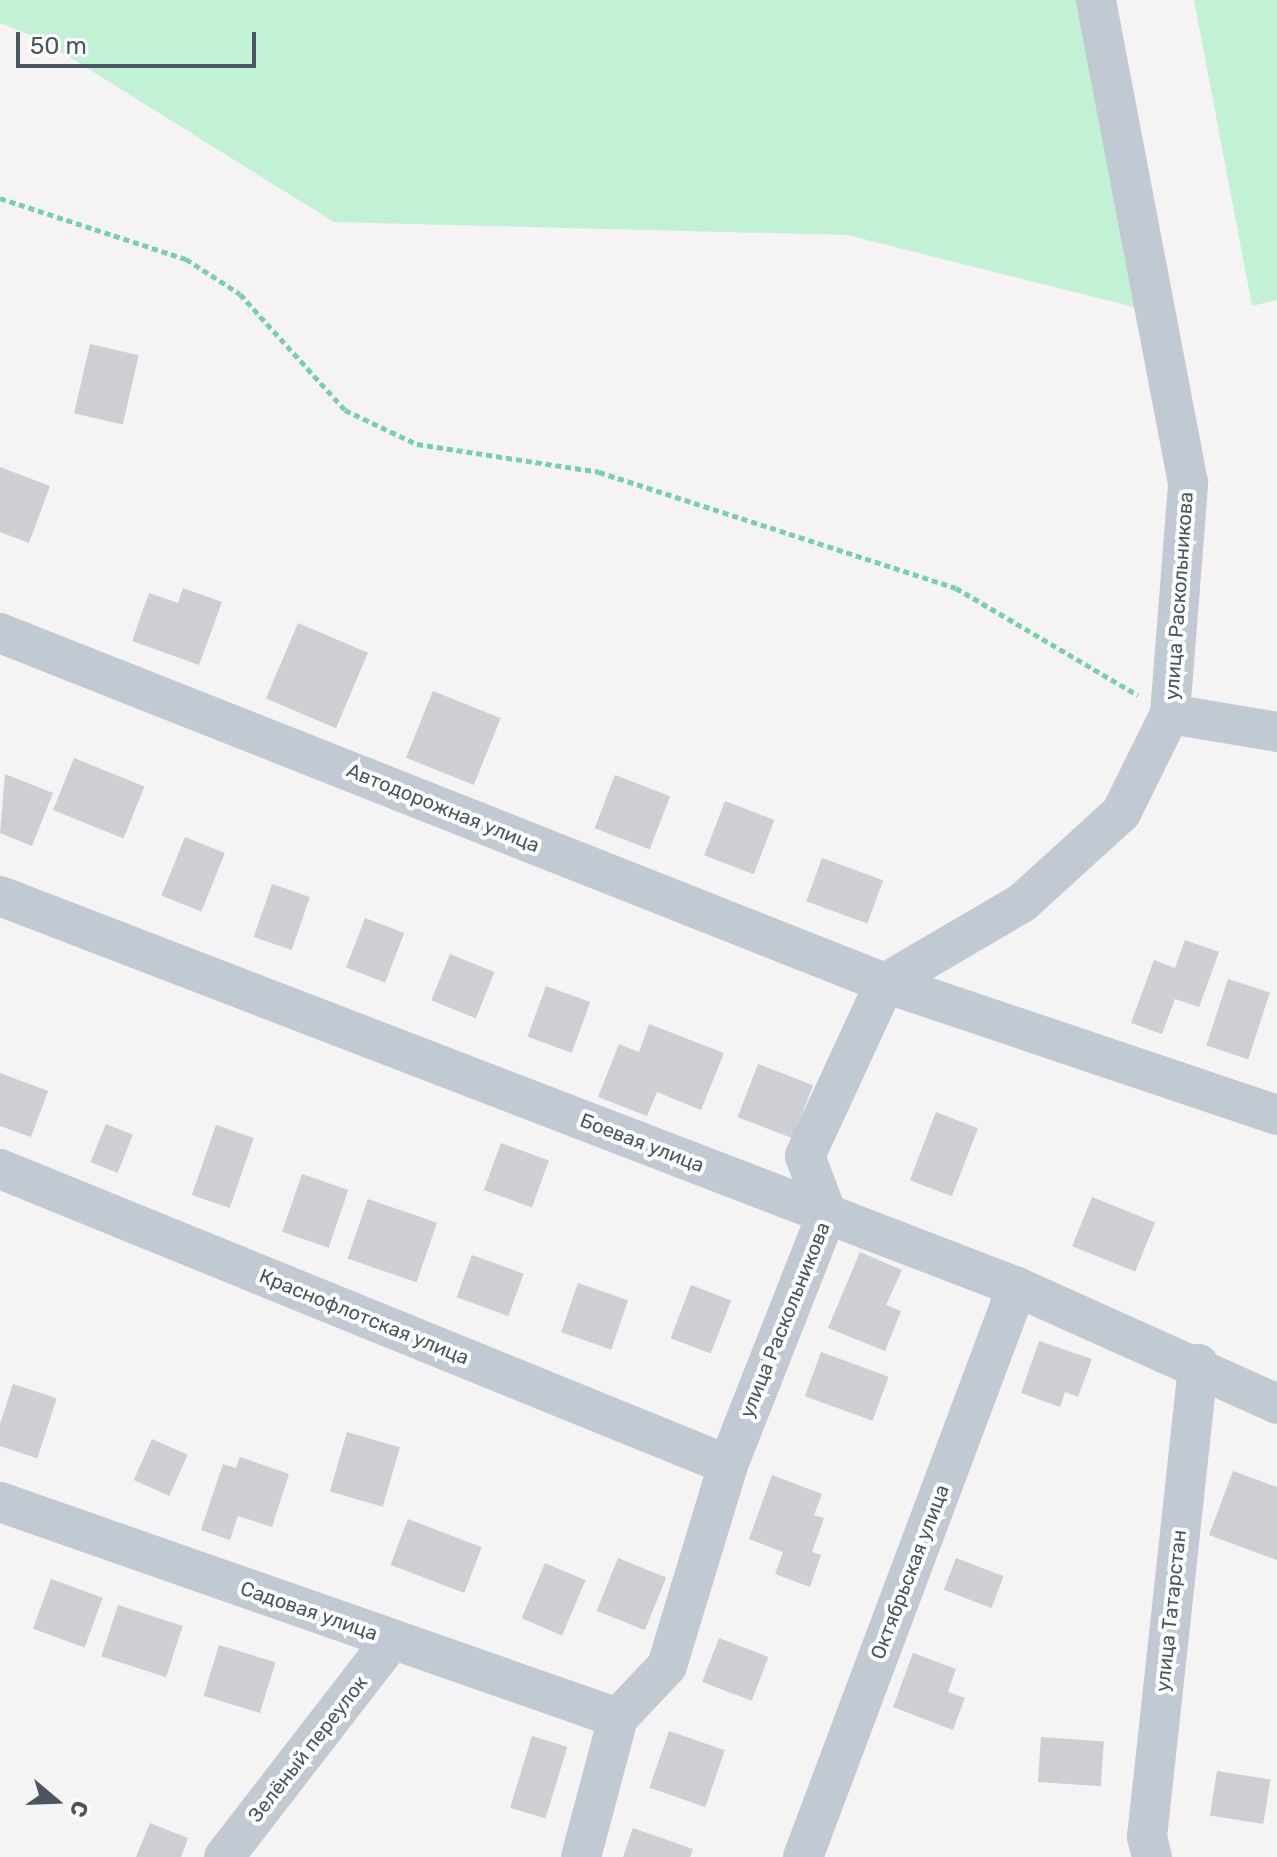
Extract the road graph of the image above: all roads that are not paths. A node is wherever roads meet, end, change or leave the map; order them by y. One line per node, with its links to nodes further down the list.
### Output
1 (1096, 0): 3 (street, улица Раскольникова)
2 (0, 633): 6 (street, Автодорожная улица)
3 (1170, 714): 4 (street); 6 (street, улица Раскольникова)
4 (1277, 732)
5 (0, 896): 9 (street, Боевая улица)
6 (885, 983): 7 (street, Автодорожная улица); 9 (street, улица Раскольникова)
7 (1277, 1115)
8 (0, 1169): 13 (street, Краснофлотская улица)
9 (827, 1214): 10 (street, Боевая улица); 13 (street, улица Раскольникова)
10 (1017, 1287): 11 (street, Боевая улица); 19 (street, Октябрьская улица)
11 (1198, 1364): 12 (street, Боевая улица); 20 (street, улица Татарстан)
12 (1277, 1404)
13 (728, 1465): 16 (street, улица Раскольникова)
14 (0, 1502): 15 (street, Садовая улица)
15 (391, 1641): 16 (street, Садовая улица); 17 (street, Зелёный переулок)
16 (618, 1718): 18 (street, улица Раскольникова)
17 (224, 1857)
18 (581, 1857)
19 (803, 1857)
20 (1152, 1857)

